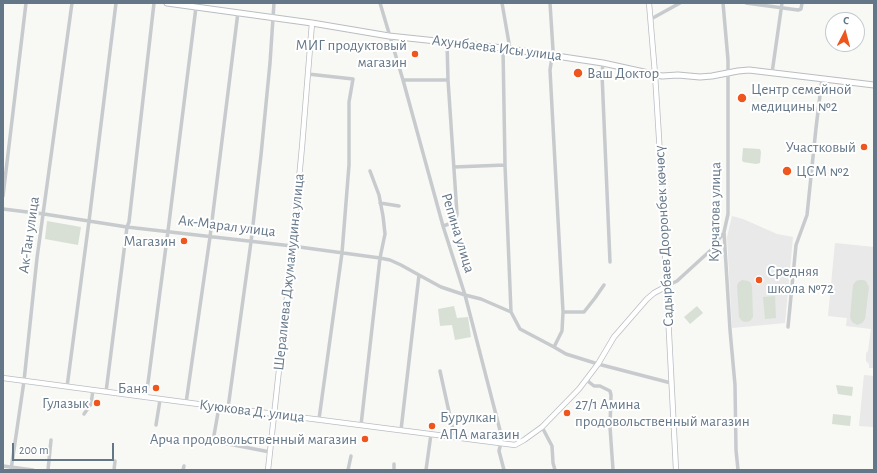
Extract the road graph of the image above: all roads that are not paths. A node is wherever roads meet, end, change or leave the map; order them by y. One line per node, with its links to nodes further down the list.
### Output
1 (26, 3): 40 (street)
2 (72, 3): 44 (street, Ак-Тан улица)
3 (116, 3): 45 (street)
4 (154, 3): 47 (street)
5 (167, 3): 16 (main road, Ахунбаева Исы улица)
6 (274, 3): 20 (street)
7 (380, 3): 23 (street, Репина улица)
8 (502, 3): 26 (street)
9 (550, 3): 27 (street)
10 (649, 3): 21 (street, Садырбаев Дооронбек көчөсү)
11 (680, 3): 21 (street)
12 (723, 3): 29 (street, Курчатова улица)
13 (746, 3): 18 (street)
14 (782, 3): 18 (street)
15 (802, 3): 18 (street)
16 (178, 4): 17 (main road, Ахунбаева Исы улица)
17 (196, 7): 19 (main road, Ахунбаева Исы улица); 48 (street)
18 (781, 8): 30 (street)
19 (238, 12): 20 (main road, Ахунбаева Исы улица); 50 (street)
20 (273, 17): 22 (main road, Ахунбаева Исы улица); 51 (street)
21 (650, 19): 32 (street, Садырбаев Дооронбек көчөсү)
22 (312, 23): 23 (main road, Ахунбаева Исы улица); 31 (street, Шералиева Джумамудина улица)
23 (389, 36): 24 (main road, Ахунбаева Исы улица); 34 (street, Репина улица)
24 (448, 42): 25 (main road, Ахунбаева Исы улица); 35 (street)
25 (502, 48): 26 (main road, Ахунбаева Исы улица); 37 (street)
26 (510, 49): 27 (main road, Ахунбаева Исы улица)
27 (552, 55): 28 (main road, Ахунбаева Исы улица); 61 (street)
28 (603, 63): 32 (main road, Ахунбаева Исы улица); 55 (street)
29 (728, 73): 30 (main road, Ахунбаева Исы улица); 32 (main road, Ахунбаева Исы улица); 49 (street, Курчатова улица)
30 (772, 73): 33 (main road, Ахунбаева Исы улица)
31 (308, 74): 52 (street, Шералиева Джумамудина улица); 53 (street)
32 (655, 74): 58 (street, Садырбаев Дооронбек көчөсү)
33 (822, 79): 36 (main road, Ахунбаева Исы улица); 62 (street)
34 (403, 80): 35 (street); 46 (street, Репина улица)
35 (448, 80): 38 (street)
36 (874, 85)
37 (505, 165): 38 (street); 60 (street)
38 (454, 166): 46 (street)
39 (370, 171): 41 (street)
40 (3, 196)
41 (380, 203): 42 (street); 54 (street)
42 (399, 206)
43 (3, 209): 44 (street, Ак-Марал улица)
44 (44, 214): 45 (street, Ак-Марал улица); 68 (street, Ак-Тан улица)
45 (89, 221): 47 (street, Ак-Марал улица); 70 (street)
46 (443, 226): 59 (street, Репина улица)
47 (127, 227): 48 (street, Ак-Марал улица); 72 (street)
48 (168, 231): 50 (street, Ак-Марал улица); 73 (street)
49 (724, 232): 58 (street); 106 (street, Курчатова улица)
50 (210, 236): 51 (street, Ак-Марал улица); 75 (street)
51 (251, 242): 52 (street, Ак-Марал улица); 77 (street)
52 (292, 246): 53 (street, Ак-Марал улица); 79 (street, Шералиева Джумамудина улица)
53 (342, 253): 54 (street, Ак-Марал улица); 80 (street)
54 (380, 258): 56 (street, Ак-Марал улица); 82 (street)
55 (610, 262)
56 (419, 275): 59 (street, Ак-Марал улица); 84 (street)
57 (604, 285): 61 (street)
58 (667, 286): 64 (street, Куюкова Д. улица); 69 (street, Садырбаев Дооронбек көчөсү)
59 (465, 295): 60 (street, Ак-Марал улица); 88 (street, Репина улица)
60 (511, 312): 63 (street)
61 (563, 312): 63 (street)
62 (788, 327)
63 (554, 346): 64 (street)
64 (598, 364): 67 (street, Куюкова Д. улица); 69 (street)
65 (440, 371): 86 (street)
66 (3, 378): 68 (street, Куюкова Д. улица)
67 (587, 379): 83 (street, Куюкова Д. улица); 104 (street)
68 (24, 381): 70 (street, Куюкова Д. улица); 94 (street, Ак-Тан улица)
69 (671, 383): 105 (street, Садырбаев Дооронбек көчөсү)
70 (67, 387): 71 (street, Куюкова Д. улица)
71 (93, 390): 72 (street, Куюкова Д. улица); 78 (street)
72 (106, 392): 73 (street, Куюкова Д. улица)
73 (146, 398): 74 (street, Куюкова Д. улица)
74 (160, 400): 75 (street, Куюкова Д. улица); 81 (street)
75 (186, 403): 76 (street, Куюкова Д. улица)
76 (219, 407): 77 (street, Куюкова Д. улица); 89 (street)
77 (228, 408): 79 (street, Куюкова Д. улица)
78 (84, 414)
79 (274, 414): 80 (street, Куюкова Д. улица); 89 (street, Шералиева Джумамудина улица)
80 (320, 420): 82 (street, Куюкова Д. улица)
81 (156, 425)
82 (361, 425): 84 (street, Куюкова Д. улица)
83 (542, 427): 88 (street, Куюкова Д. улица); 103 (street)
84 (401, 430): 85 (street, Куюкова Д. улица)
85 (431, 434): 86 (street, Куюкова Д. улица); 101 (street)
86 (453, 437): 88 (street, Куюкова Д. улица)
87 (51, 440): 96 (street)
88 (501, 443): 102 (street, Репина улица)
89 (270, 452): 98 (street, Шералиева Джумамудина улица)
90 (351, 456): 99 (street)
91 (115, 461): 97 (street)
92 (394, 464): 100 (street)
93 (3, 466): 94 (street)
94 (11, 469): 95 (street)
95 (33, 470)
96 (48, 470)
97 (114, 470)
98 (268, 470)
99 (348, 470)
100 (394, 470)
101 (426, 470)
102 (504, 470)
103 (555, 470)
104 (613, 470)
105 (676, 470)
106 (738, 470)

